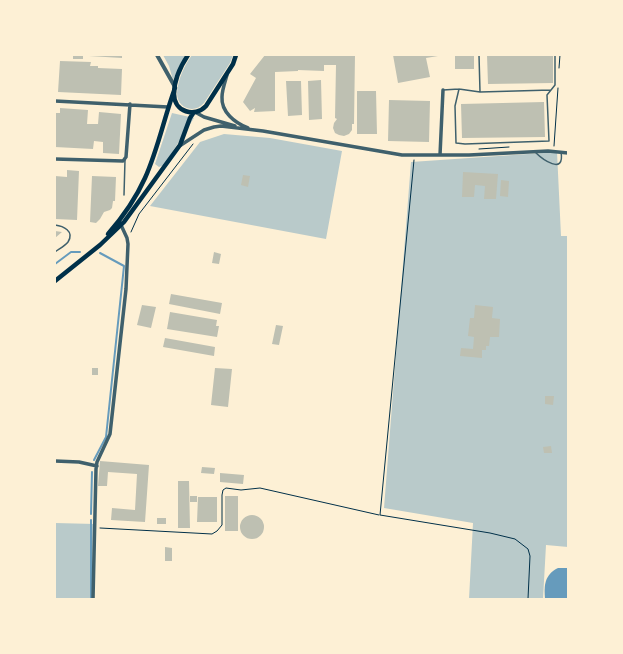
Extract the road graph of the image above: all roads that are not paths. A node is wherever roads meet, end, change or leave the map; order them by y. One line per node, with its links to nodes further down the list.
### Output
1 (157, 55): 7 (street)
2 (188, 55): 7 (main road)
3 (237, 55): 6 (main road)
4 (479, 55): 11 (lane)
5 (555, 55): 10 (lane)
6 (227, 73): 15 (main road); 17 (street)
7 (175, 87): 14 (main road); 15 (main road)
8 (459, 89): 9 (lane); 10 (lane); 11 (lane)
9 (443, 90): 22 (street)
10 (551, 90): 11 (lane)
11 (480, 92)
12 (55, 101): 13 (street)
13 (130, 104): 14 (street); 24 (street)
14 (168, 107): 28 (main road)
15 (194, 112): 16 (street); 18 (main road)
16 (244, 129): 17 (street); 18 (street)
17 (263, 131): 22 (street)
18 (180, 145): 27 (main road)
19 (533, 151): 20 (street); 20 (lane); 22 (street)
20 (561, 151): 21 (street)
21 (568, 153)
22 (440, 155)
23 (55, 159): 24 (street)
24 (125, 160): 25 (lane)
25 (124, 195)
26 (55, 225): 29 (lane)
27 (122, 225): 28 (main road); 32 (street)
28 (100, 245): 30 (main road)
29 (55, 252)
30 (55, 281)
31 (55, 461): 32 (street)
32 (97, 466): 33 (street)
33 (93, 599)

